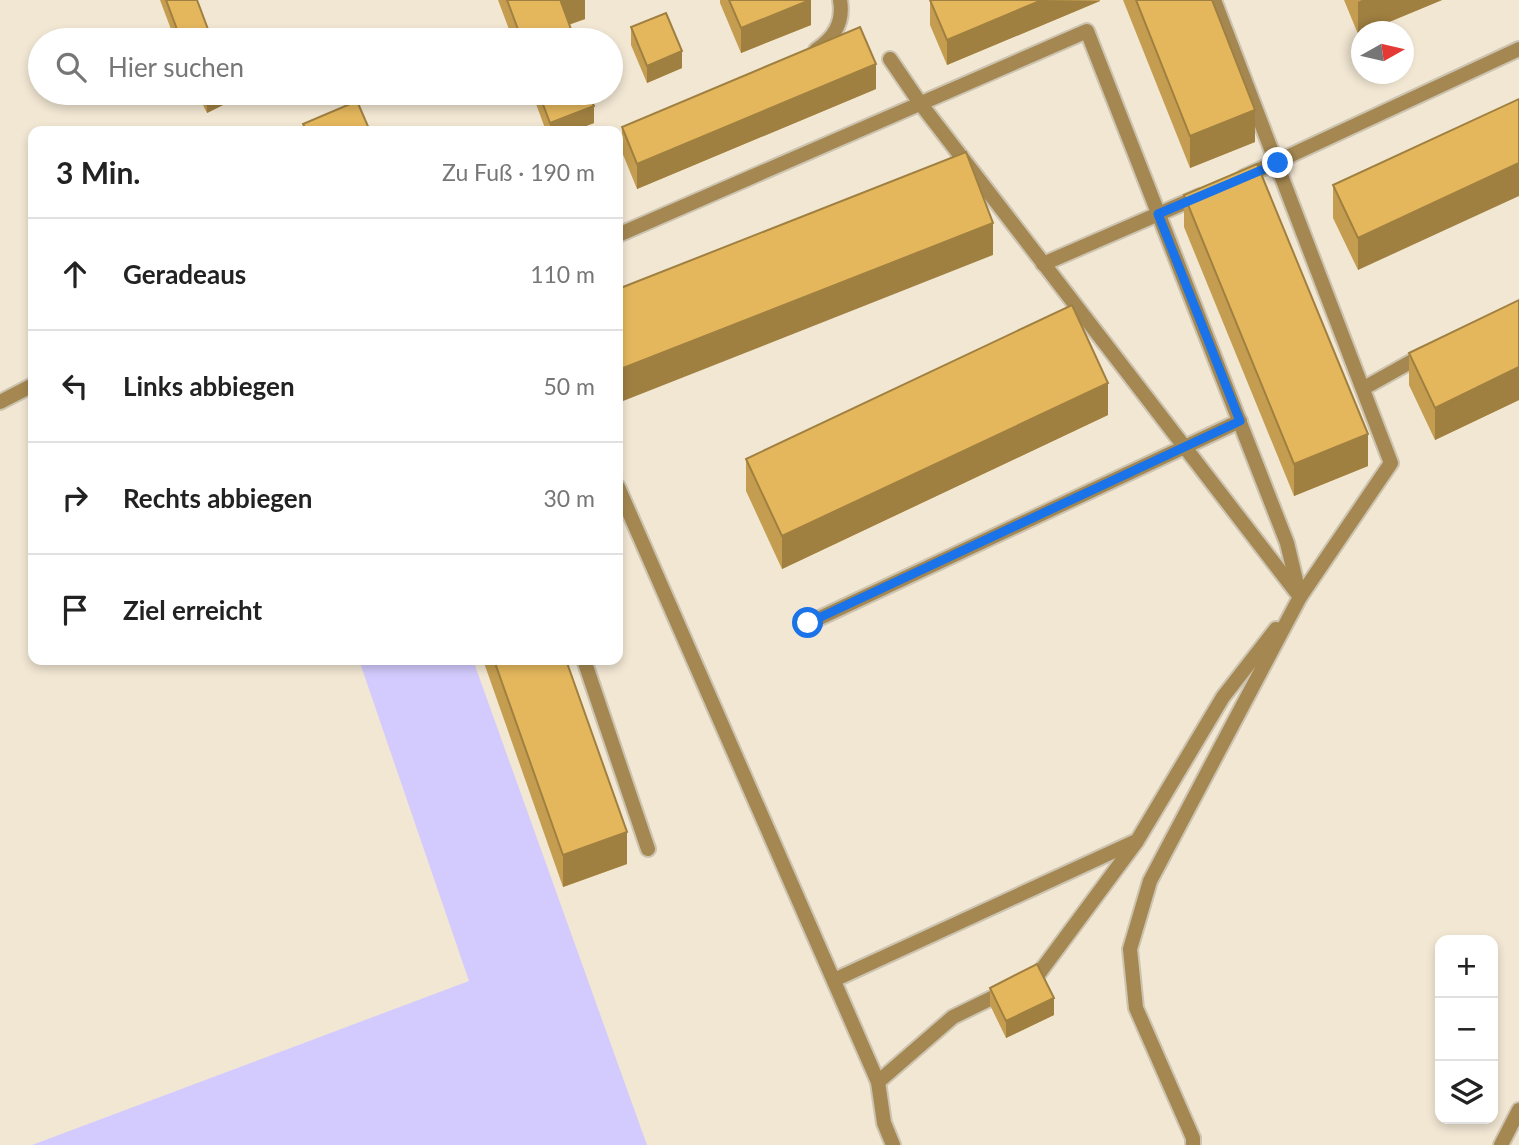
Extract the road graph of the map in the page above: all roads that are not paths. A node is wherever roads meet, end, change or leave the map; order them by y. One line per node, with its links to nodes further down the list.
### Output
1 (841, 0): 4 (street)
2 (1214, 0): 7 (street)
3 (1519, 49): 7 (street)
4 (804, 55)
5 (890, 60): 6 (street)
6 (920, 103): 8 (street); 9 (street); 10 (street)
7 (1278, 163): 8 (street); 13 (street)
8 (1158, 214): 10 (street); 15 (street)
9 (623, 233)
10 (1043, 264): 16 (street)
11 (1436, 348): 13 (street)
12 (28, 388): 14 (street)
13 (1364, 388): 18 (street)
14 (0, 402)
15 (1240, 421): 16 (street); 18 (street)
16 (1184, 447): 18 (street); 19 (street)
17 (623, 498): 23 (street)
18 (1300, 597): 21 (street); 27 (street)
19 (808, 623)
20 (586, 665): 22 (street)
21 (1137, 841): 23 (street); 24 (street)
22 (649, 849)
23 (834, 981): 24 (street)
24 (878, 1082): 26 (street)
25 (1519, 1110): 28 (street)
26 (893, 1145)
27 (1193, 1145)
28 (1501, 1145)

